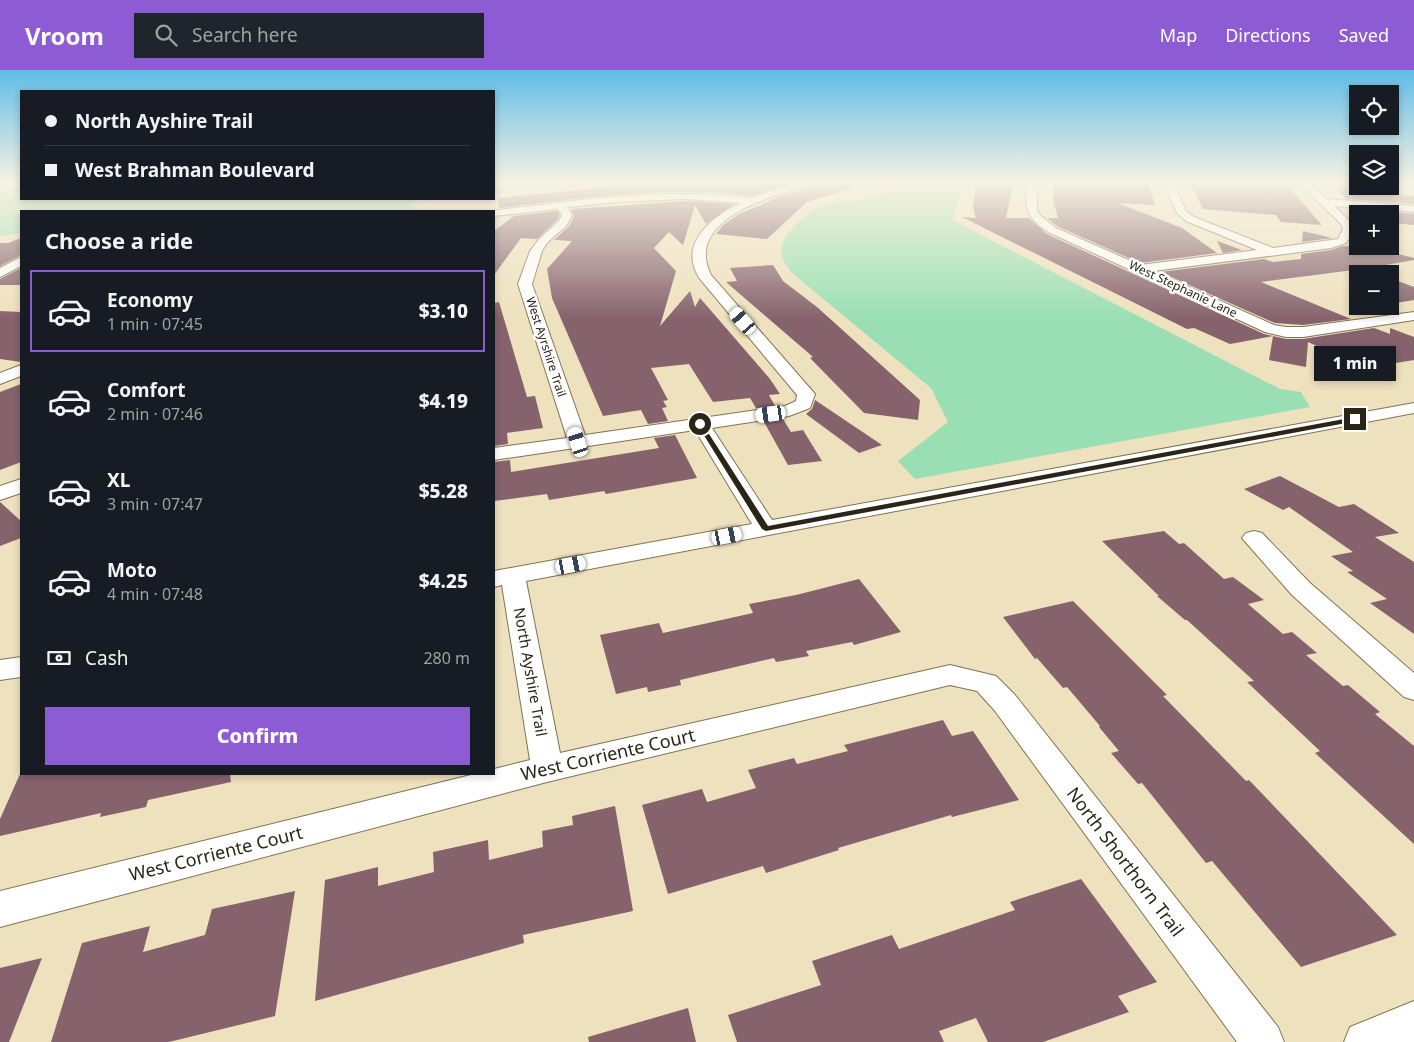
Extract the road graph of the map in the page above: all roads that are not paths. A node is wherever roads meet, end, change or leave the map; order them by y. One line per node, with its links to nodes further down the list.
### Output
1 (558, 228): 17 (street, West Ayrshire Trail)
2 (711, 228): 16 (street)
3 (1050, 228): 8 (street, West Stephanie Lane)
4 (1213, 228): 6 (street)
5 (1349, 228): 6 (street)
6 (1271, 252): 8 (street)
7 (20, 262): 9 (street)
8 (1139, 269): 11 (street, West Stephanie Lane)
9 (0, 273)
10 (1414, 316): 11 (street, West Stephanie Lane)
11 (1398, 319): 12 (street)
12 (1414, 325)
13 (20, 370): 14 (street)
14 (0, 379)
15 (1414, 408): 21 (street)
16 (700, 424): 17 (street); 21 (street)
17 (578, 442): 18 (street)
18 (495, 454)
19 (20, 485): 20 (street)
20 (0, 494)
21 (766, 529): 23 (street)
22 (1254, 538): 27 (street)
23 (503, 578): 28 (street, North Ayshire Trail)
24 (20, 666): 25 (street)
25 (0, 670)
26 (986, 683): 28 (street, West Corriente Court); 31 (street, North Shorthorn Trail)
27 (1414, 689)
28 (547, 769): 29 (street, West Corriente Court)
29 (0, 909)
30 (1414, 1022): 32 (street)
31 (1263, 1042)
32 (1365, 1042)

